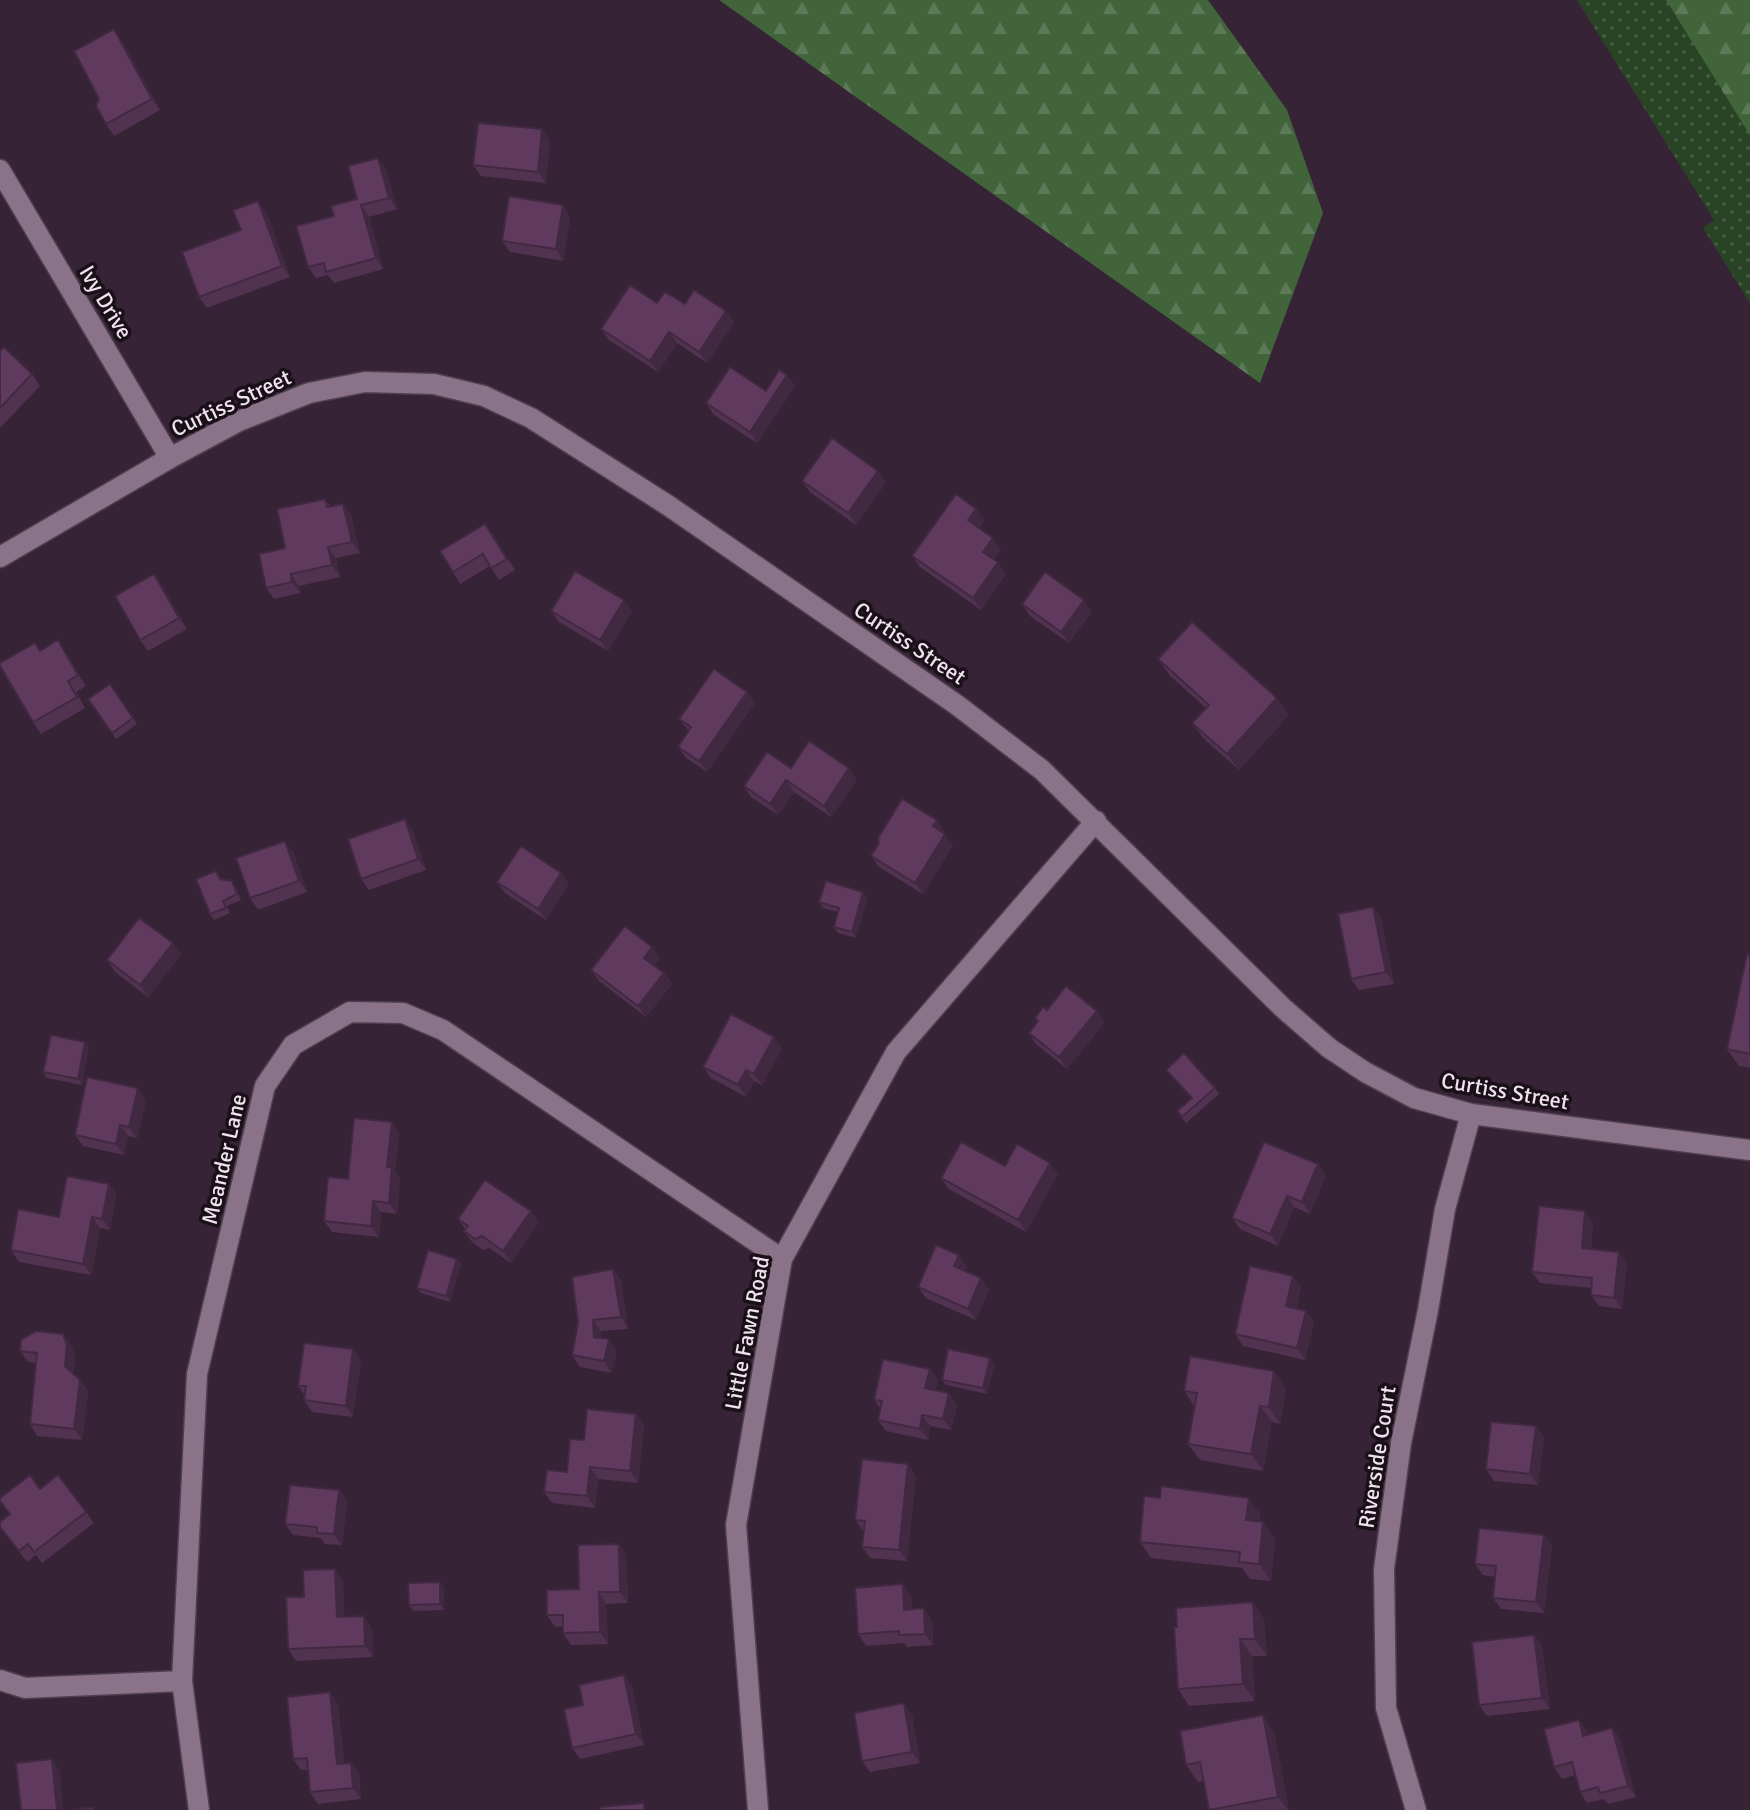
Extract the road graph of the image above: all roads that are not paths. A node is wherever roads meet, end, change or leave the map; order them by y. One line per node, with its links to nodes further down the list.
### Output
1 (0, 170): 2 (street, Ivy Drive)
2 (170, 458): 3 (street, Curtiss Street); 4 (street, Curtiss Street)
3 (0, 557)
4 (1096, 821): 5 (street, Curtiss Street); 7 (street, Little Fawn Road)
5 (1471, 1114): 6 (street, Curtiss Street); 12 (street, Riverside Court)
6 (1750, 1150)
7 (782, 1259): 9 (street, Meander Lane); 11 (street, Little Fawn Road)
8 (0, 1680): 9 (street)
9 (182, 1681): 10 (street, Meander Lane)
10 (199, 1810)
11 (758, 1810)
12 (1416, 1810)

